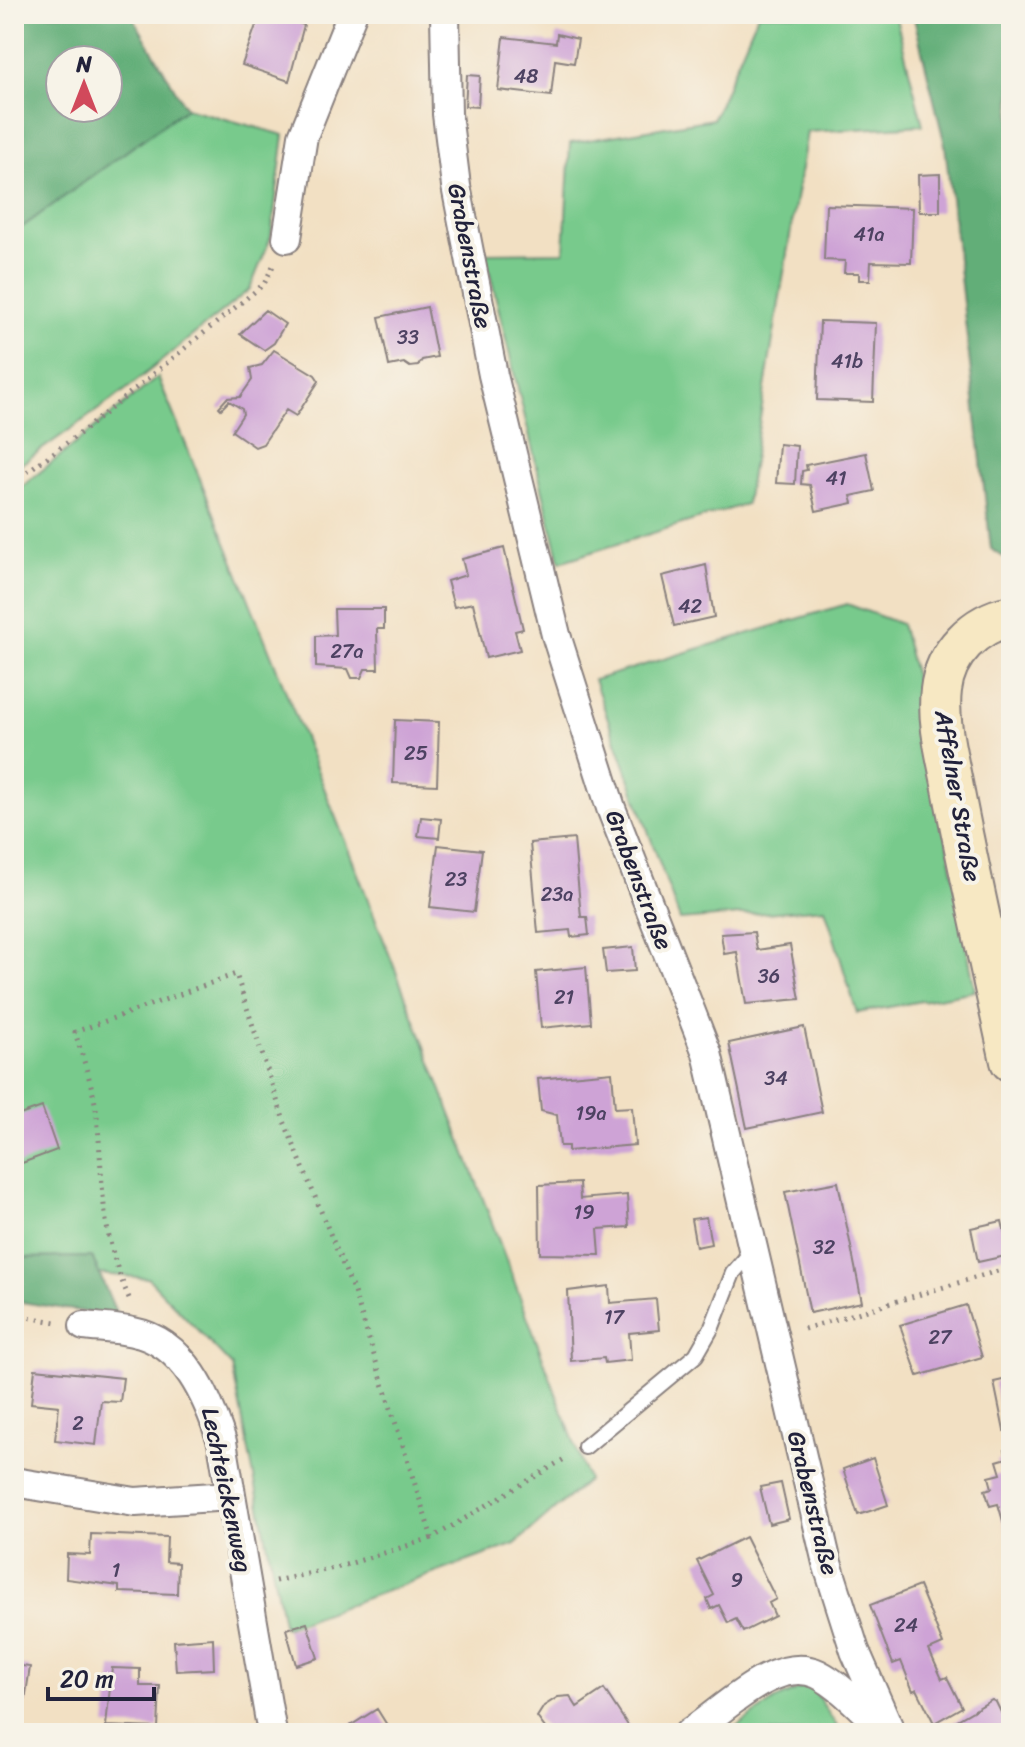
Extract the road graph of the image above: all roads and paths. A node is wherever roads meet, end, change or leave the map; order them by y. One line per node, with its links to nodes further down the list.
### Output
1 (352, 14): 3 (street)
2 (445, 14): 8 (street, Grabenstraße)
3 (287, 238): 4 (path)
4 (14, 481)
5 (1011, 616): 6 (main road, Affelner Straße)
6 (1005, 1008): 7 (main road, Affelner Straße)
7 (1011, 1061)
8 (753, 1251): 13 (street, Grabenstraße); 14 (lane)
9 (1011, 1267): 13 (path)
10 (14, 1315): 11 (path)
11 (84, 1326): 12 (street, Lechteickenweg)
12 (145, 1336): 16 (street, Lechteickenweg); 17 (path)
13 (772, 1338): 21 (street, Grabenstraße)
14 (585, 1447): 17 (path)
15 (14, 1482): 16 (street)
16 (231, 1496): 18 (street, Lechteickenweg)
17 (432, 1538): 18 (path)
18 (247, 1587): 19 (street, Lechteickenweg)
19 (272, 1733)
20 (689, 1733): 21 (street)
21 (889, 1733)

